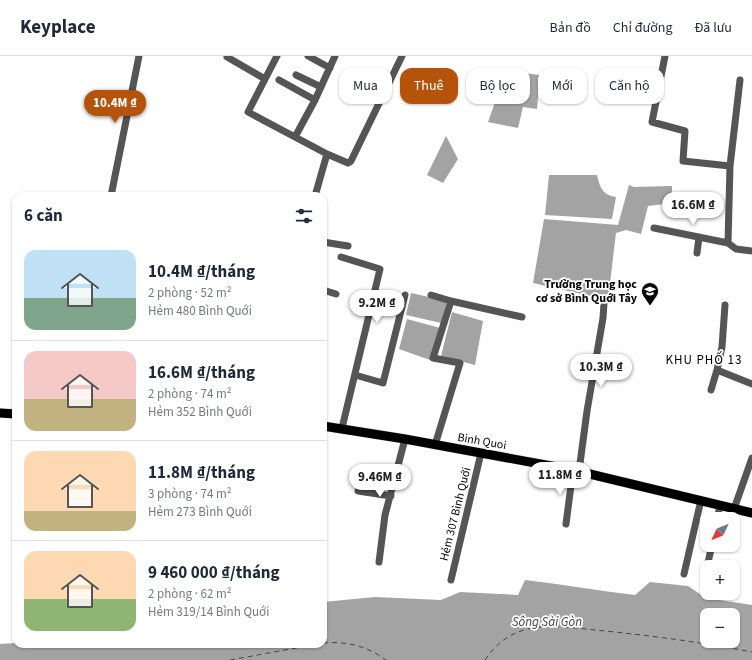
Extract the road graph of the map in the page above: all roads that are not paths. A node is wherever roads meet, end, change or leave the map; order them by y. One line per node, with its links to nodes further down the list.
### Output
1 (139, 56): 18 (street)
2 (277, 56): 10 (street)
3 (308, 56): 8 (street)
4 (335, 56): 8 (street)
5 (402, 56): 16 (street)
6 (665, 56): 17 (street)
7 (227, 57): 10 (street)
8 (330, 68): 13 (street)
9 (296, 75): 13 (street)
10 (265, 78): 15 (street)
11 (279, 80): 14 (street)
12 (740, 80): 17 (street)
13 (321, 88): 14 (street)
14 (315, 100): 15 (street)
15 (295, 137): 16 (street)
16 (327, 154): 19 (street)
17 (730, 166): 23 (street)
18 (112, 192)
19 (316, 192)
20 (654, 228): 21 (street)
21 (699, 236): 23 (street); 26 (street)
22 (327, 243): 24 (street)
23 (728, 243): 25 (street)
24 (348, 246)
25 (752, 251)
26 (697, 253)
27 (341, 257): 37 (street)
28 (327, 291): 29 (street)
29 (336, 294)
30 (405, 295): 37 (street)
31 (431, 295): 32 (street)
32 (452, 301): 35 (street); 45 (street)
33 (604, 303): 48 (street)
34 (725, 305): 36 (street)
35 (522, 317)
36 (717, 370): 38 (street); 39 (street)
37 (355, 375): 43 (street)
38 (752, 384)
39 (711, 390)
40 (0, 413): 41 (main road)
41 (12, 414)
42 (327, 426): 43 (main road, Binh Quoi)
43 (342, 428): 44 (main road, Binh Quoi)
44 (405, 439): 45 (main road, Binh Quoi); 50 (street)
45 (435, 445): 46 (main road, Binh Quoi)
46 (481, 453): 48 (main road, Binh Quoi); 59 (street, Hẻm 307 Bình Quới)
47 (752, 458): 53 (street)
48 (576, 471): 51 (main road, Binh Quoi); 56 (street)
49 (358, 491): 50 (street)
50 (391, 496): 57 (street)
51 (701, 500): 52 (main road, Binh Quoi); 58 (street)
52 (720, 506): 53 (main road, Binh Quoi); 54 (street)
53 (734, 509): 55 (main road, Binh Quoi)
54 (719, 512)
55 (752, 513)
56 (566, 524)
57 (379, 562)
58 (684, 574)
59 (451, 580)

